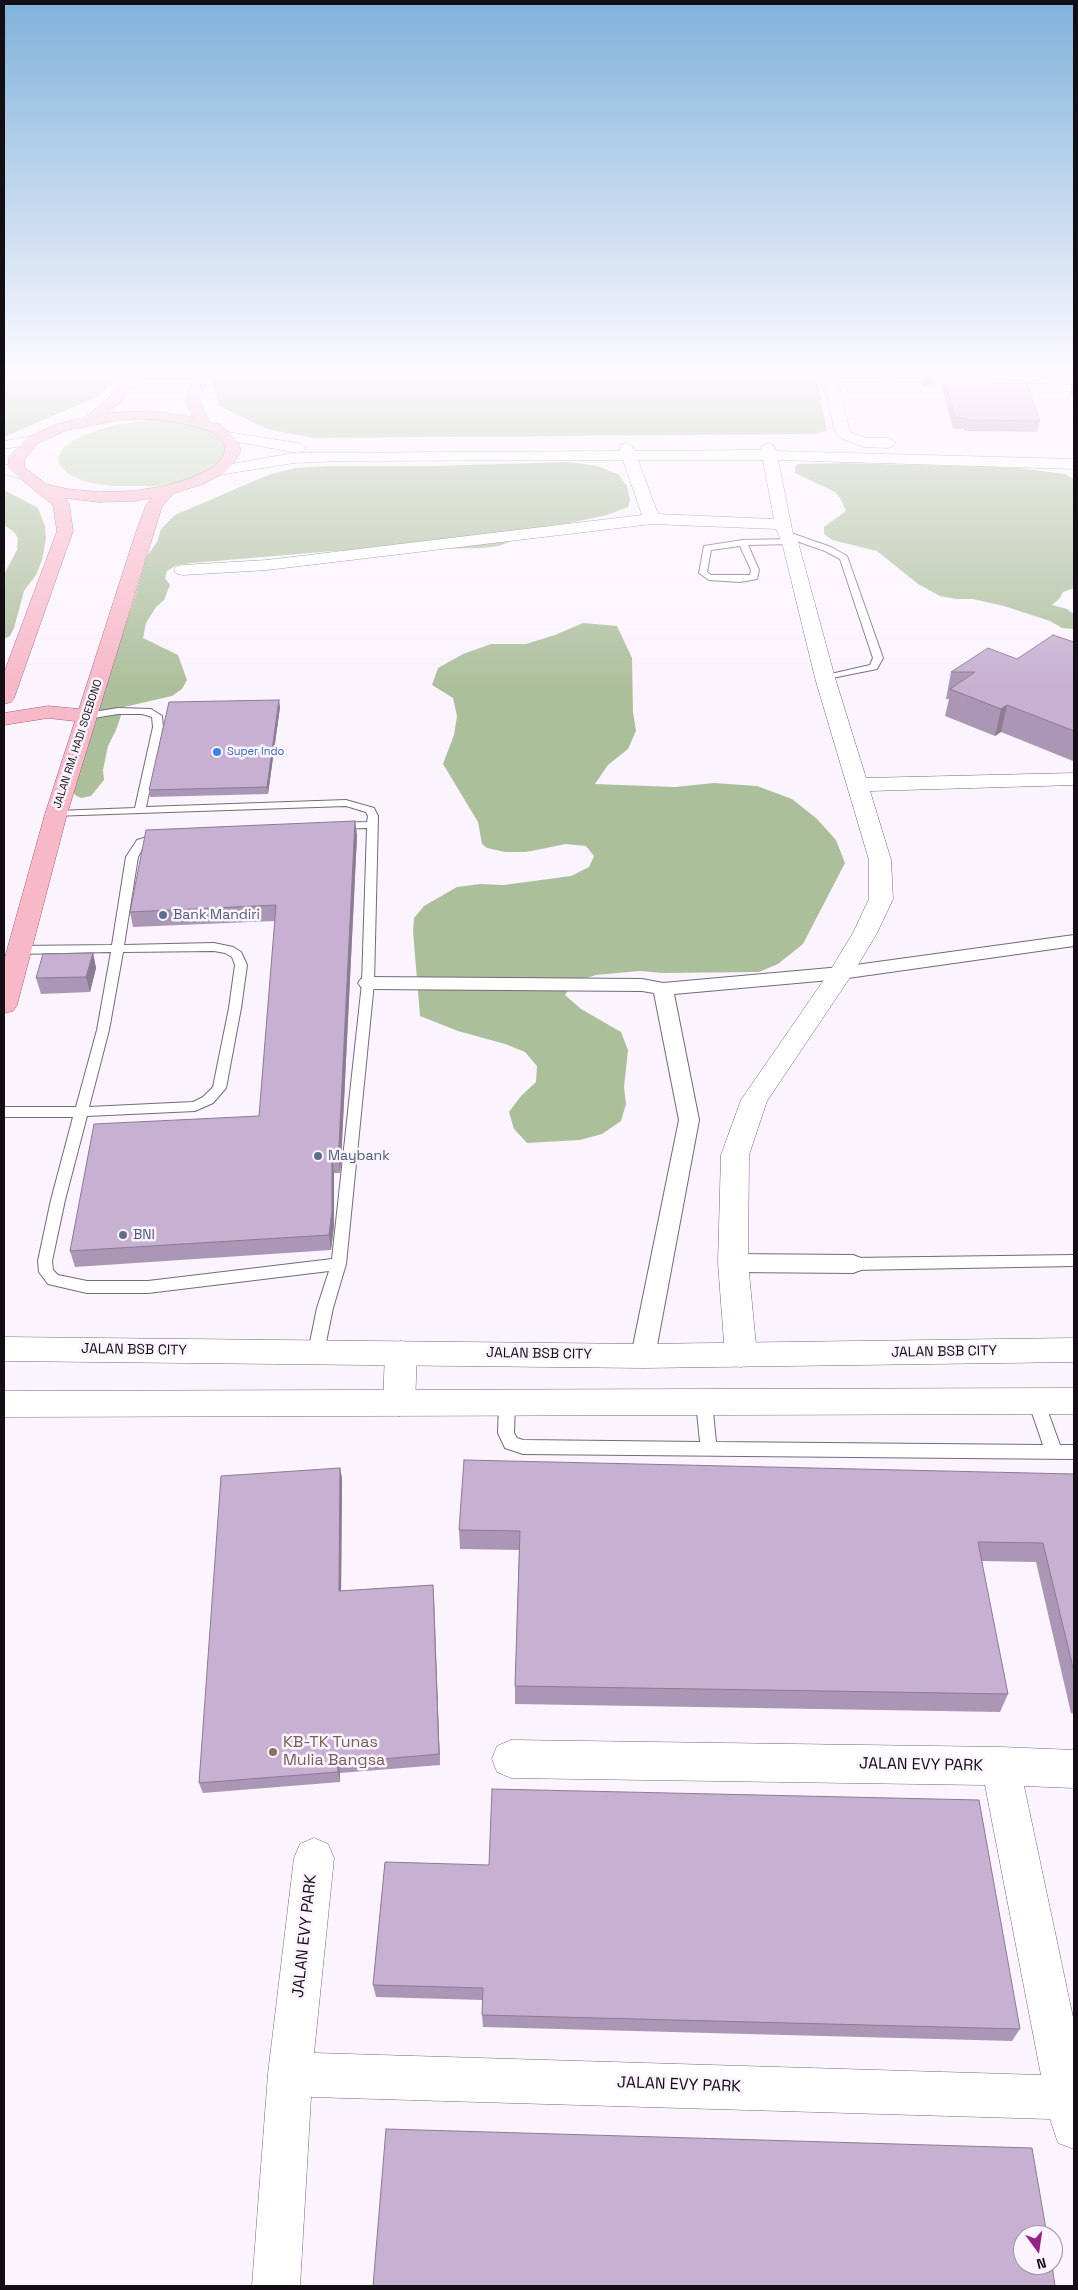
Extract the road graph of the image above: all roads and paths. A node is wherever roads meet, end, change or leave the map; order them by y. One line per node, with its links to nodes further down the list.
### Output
1 (25, 476): 5 (main road)
2 (207, 476): 6 (main road)
3 (636, 476): 7 (street)
4 (773, 476): 8 (street)
5 (41, 488): 6 (main road); 11 (main road)
6 (168, 490): 14 (main road, JALAN RM. HADI SOEBONO)
7 (652, 519): 8 (street); 10 (street)
8 (786, 533): 9 (lane); 12 (street); 12 (lane)
9 (744, 543): 9 (lane)
10 (183, 570)
11 (9, 672): 13 (main road)
12 (825, 678): 17 (street)
13 (4, 698)
14 (87, 716): 15 (main road); 18 (lane); 19 (main road, JALAN RM. HADI SOEBONO)
15 (4, 719)
16 (1074, 779): 17 (street)
17 (858, 785): 26 (street)
18 (140, 811): 19 (lane); 20 (lane)
19 (56, 814): 25 (main road, JALAN RM. HADI SOEBONO)
20 (373, 825): 21 (lane); 27 (lane)
21 (324, 826)
22 (173, 835): 24 (lane)
23 (1074, 940): 26 (street)
24 (118, 948): 25 (lane); 31 (lane); 31 (lane)
25 (18, 950): 29 (main road, JALAN RM. HADI SOEBONO)
26 (841, 973): 28 (street); 33 (street)
27 (368, 983): 28 (street); 34 (lane)
28 (663, 989): 41 (street)
29 (4, 1005)
30 (4, 1112): 31 (lane)
31 (83, 1112): 34 (lane)
32 (1074, 1260): 35 (lane)
33 (733, 1263): 35 (street); 40 (street)
34 (339, 1264): 38 (lane)
35 (853, 1264)
36 (4, 1349): 38 (street, JALAN BSB CITY)
37 (1074, 1350): 40 (street, JALAN BSB CITY)
38 (316, 1352): 39 (street, JALAN BSB CITY)
39 (401, 1352): 41 (street, JALAN BSB CITY); 45 (street)
40 (742, 1355): 41 (street, JALAN BSB CITY)
41 (643, 1356)
42 (1074, 1400): 43 (street)
43 (1036, 1401): 44 (street); 49 (lane)
44 (704, 1402): 46 (street); 48 (lane)
45 (399, 1403): 46 (street); 47 (street)
46 (507, 1403): 48 (lane)
47 (4, 1404)
48 (709, 1449): 49 (lane)
49 (1054, 1452): 50 (lane)
50 (1074, 1452)
51 (510, 1759): 52 (street, JALAN EVY PARK)
52 (1001, 1766): 53 (street, JALAN EVY PARK); 56 (street, JALAN EVY PARK)
53 (1074, 1769)
54 (314, 1858): 55 (street, JALAN EVY PARK)
55 (290, 2074): 56 (street, JALAN EVY PARK); 57 (street, JALAN EVY PARK)
56 (1072, 2107)
57 (276, 2286)

